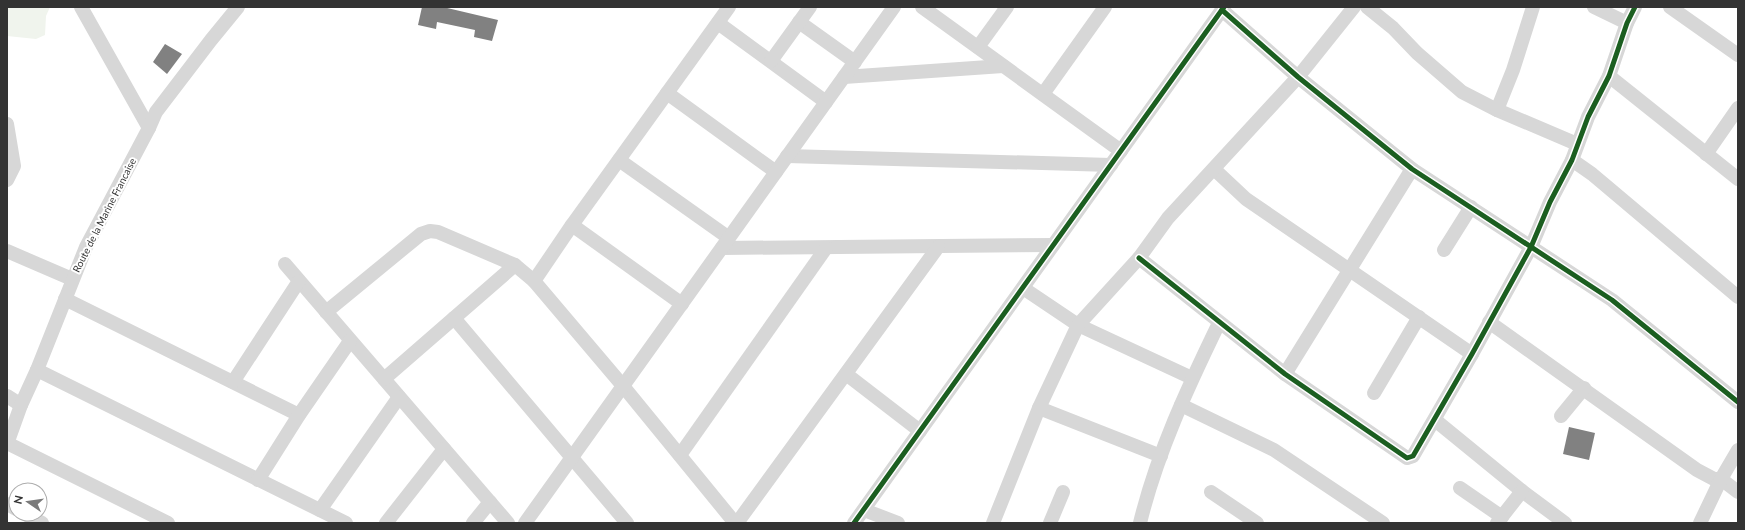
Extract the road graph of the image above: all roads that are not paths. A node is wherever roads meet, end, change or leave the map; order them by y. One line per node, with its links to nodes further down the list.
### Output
1 (81, 7): 33 (street)
2 (238, 7): 33 (street, Route de la Marine Francaise)
3 (729, 7): 17 (street)
4 (810, 7): 16 (street)
5 (894, 7): 22 (street)
6 (922, 7): 19 (street)
7 (1007, 7): 19 (street)
8 (1105, 7): 28 (street)
9 (1354, 7): 26 (street)
10 (1366, 7): 31 (street)
11 (1533, 7): 31 (street)
12 (1594, 7): 18 (street)
13 (1635, 7): 18 (street)
14 (1670, 7): 20 (street)
15 (1223, 8): 26 (street); 35 (street)
16 (799, 22): 21 (street); 22 (street)
17 (718, 23): 21 (street); 27 (street)
18 (1627, 24): 25 (street)
19 (978, 47): 23 (street)
20 (1738, 55)
21 (771, 62): 29 (street)
22 (855, 62): 24 (street)
23 (1003, 66): 24 (street); 28 (street)
24 (844, 76): 29 (street)
25 (1609, 76): 34 (street); 36 (street)
26 (1298, 77): 41 (street); 42 (street)
27 (667, 93): 38 (street); 43 (street)
28 (1043, 94): 35 (street)
29 (826, 102): 37 (street)
30 (1738, 108): 36 (street)
31 (1497, 110): 34 (street)
32 (7, 124): 45 (street)
33 (149, 128): 59 (street, Route de la Marine Francaise)
34 (1577, 144): 39 (street)
35 (1122, 150): 40 (street)
36 (1706, 154): 44 (street)
37 (788, 156): 40 (street); 43 (street)
38 (620, 160): 47 (street); 48 (street)
39 (1572, 160): 51 (street); 63 (street)
40 (1111, 165): 49 (street)
41 (1412, 168): 46 (street); 58 (street)
42 (1214, 169): 55 (street); 58 (street)
43 (776, 172): 48 (street)
44 (1738, 179)
45 (7, 180)
46 (1471, 206): 51 (street); 53 (street)
47 (572, 225): 61 (street); 65 (street)
48 (725, 243): 52 (street); 65 (street)
49 (1053, 245): 50 (street); 62 (street)
50 (938, 247): 52 (street); 75 (street)
51 (1531, 247): 69 (street); 85 (street)
52 (826, 248): 96 (street)
53 (1444, 250)
54 (7, 251): 59 (street)
55 (1139, 258): 70 (street); 71 (street)
56 (285, 264): 60 (street)
57 (515, 265): 61 (street); 66 (street); 68 (street)
58 (1350, 270): 67 (street); 76 (street)
59 (72, 279): 64 (street, Route de la Marine Francaise)
60 (299, 281): 66 (street); 79 (street)
61 (534, 282): 80 (street)
62 (1023, 288): 71 (street); 92 (street)
63 (1738, 297)
64 (65, 299): 74 (street, Route de la Marine Francaise); 79 (street)
65 (682, 304): 80 (street)
66 (326, 312): 72 (street)
67 (1419, 317): 73 (street); 82 (street)
68 (454, 318): 78 (street); 98 (street)
69 (1489, 322): 73 (street); 81 (street)
70 (1219, 323): 76 (street); 77 (street)
71 (1078, 326): 77 (street); 88 (street)
72 (350, 341): 78 (street); 89 (street)
73 (1472, 354): 91 (street)
74 (38, 370): 86 (street, Route de la Marine Francaise); 100 (street)
75 (846, 374): 92 (street); 117 (street)
76 (1285, 374): 91 (street)
77 (1192, 378): 87 (street)
78 (384, 379): 84 (street)
79 (233, 382): 89 (street)
80 (624, 386): 96 (street); 98 (street)
81 (1584, 388): 90 (street); 99 (street)
82 (1374, 393)
83 (7, 396): 86 (street)
84 (399, 397): 94 (street); 107 (street)
85 (1738, 402)
86 (21, 405): 93 (street, Route de la Marine Francaise)
87 (1181, 405): 97 (street); 124 (street)
88 (1038, 408): 97 (street); 120 (street)
89 (299, 415): 100 (street)
90 (1561, 416)
91 (1435, 420): 102 (street)
92 (920, 431): 108 (street)
93 (7, 444): 110 (street)
94 (444, 449): 106 (street); 112 (street)
95 (1738, 450): 99 (street)
96 (680, 455): 117 (street)
97 (1161, 456): 122 (street)
98 (572, 458): 115 (street); 116 (street)
99 (1721, 479): 105 (street); 126 (street)
100 (258, 480): 107 (street)
101 (1460, 488): 109 (street)
102 (1522, 491): 109 (street); 125 (street)
103 (1063, 492): 121 (street)
104 (1211, 492): 123 (street)
105 (1738, 492)
106 (490, 502): 113 (street); 114 (street)
107 (320, 510): 111 (street)
108 (864, 510): 118 (street); 119 (street)
109 (1500, 520)
110 (168, 523)
111 (346, 523)
112 (386, 523)
113 (473, 523)
114 (508, 523)
115 (526, 523)
116 (627, 523)
117 (736, 523)
118 (854, 523)
119 (898, 523)
120 (993, 523)
121 (1050, 523)
122 (1140, 523)
123 (1257, 523)
124 (1383, 523)
125 (1565, 523)
126 (1700, 523)

